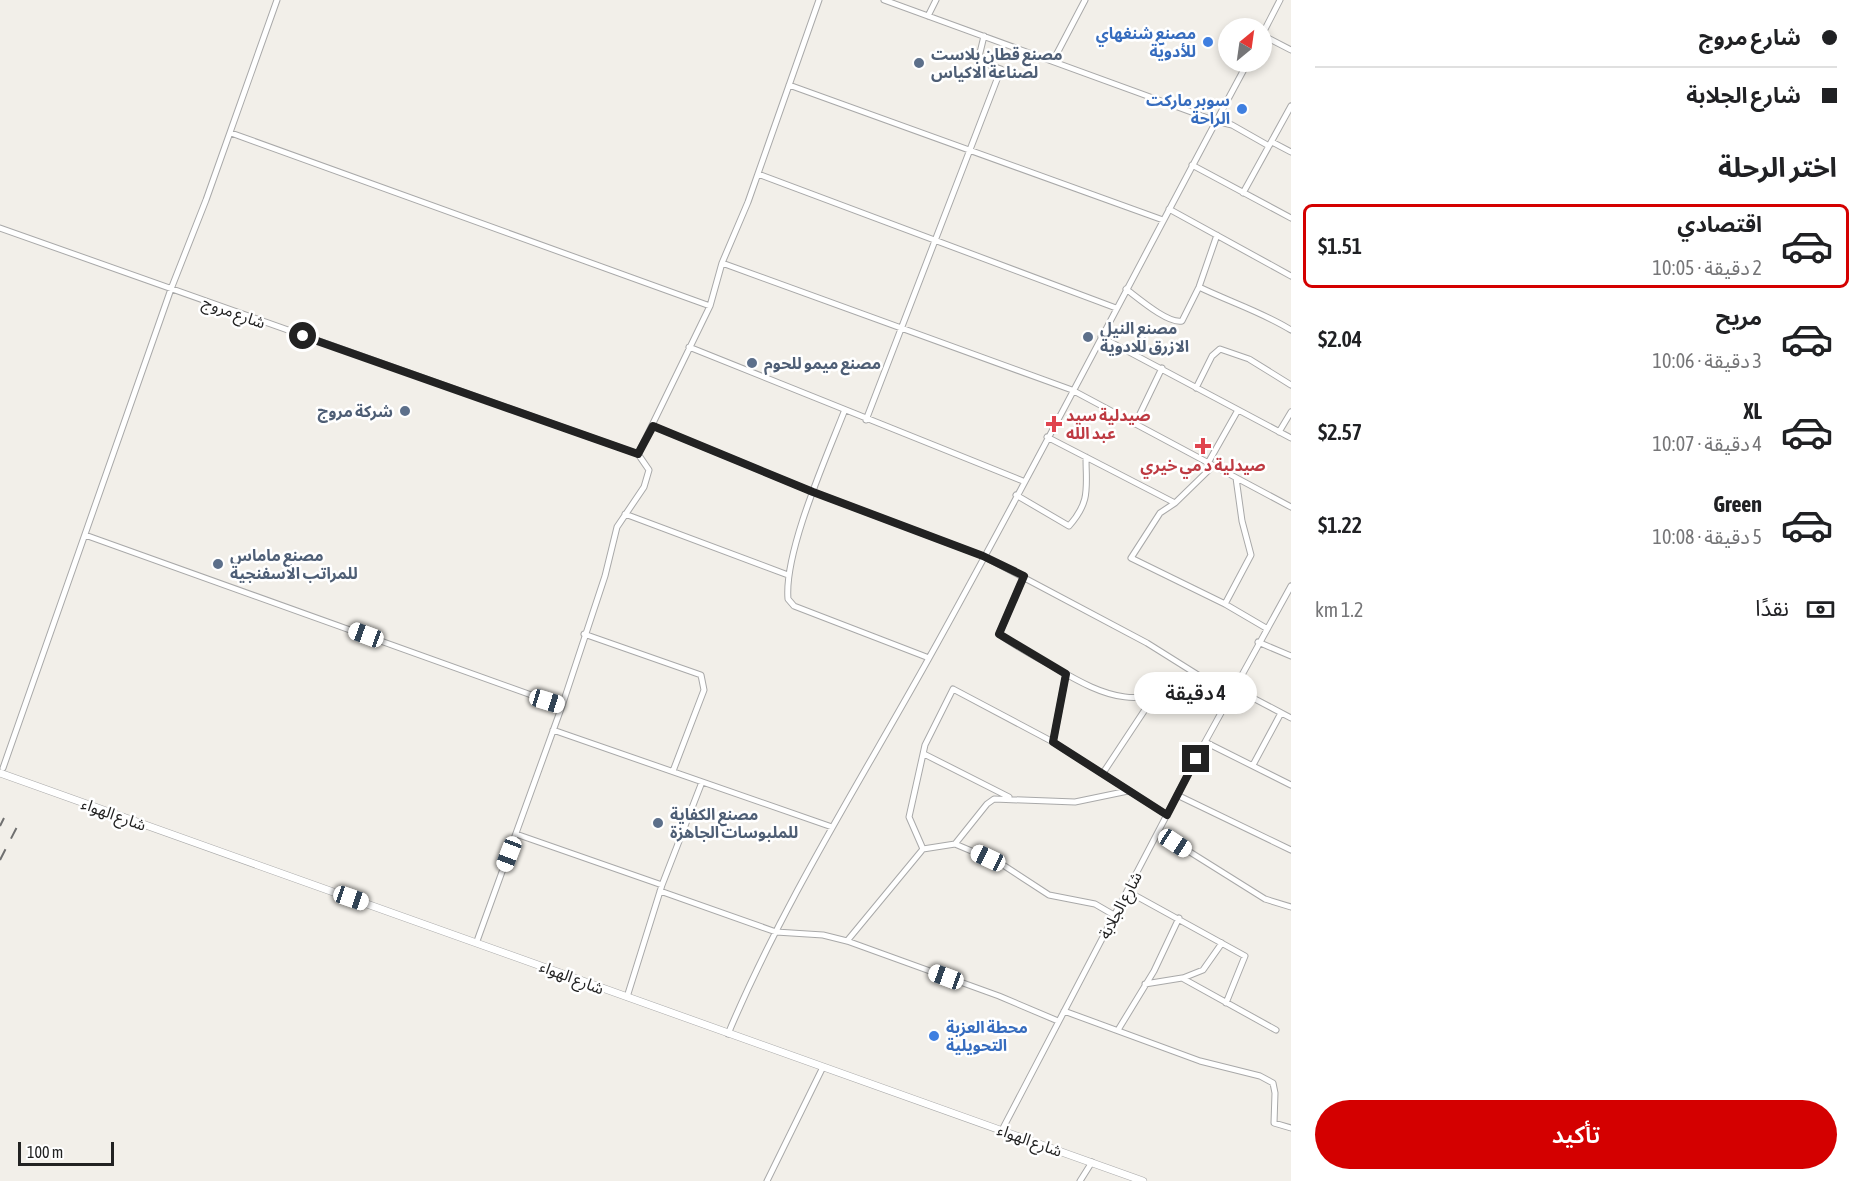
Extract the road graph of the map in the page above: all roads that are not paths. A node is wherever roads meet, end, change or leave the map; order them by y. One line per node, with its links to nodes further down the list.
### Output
1 (278, 0): 17 (street)
2 (819, 0): 14 (street)
3 (884, 0): 7 (street)
4 (936, 0): 7 (street)
5 (1085, 0): 12 (street)
6 (1280, 0): 8 (street)
7 (928, 16): 9 (street)
8 (1271, 18)
9 (984, 36): 12 (street); 19 (street)
10 (1272, 40): 11 (street)
11 (1291, 50)
12 (1053, 61): 16 (street)
13 (1243, 72): 16 (street)
14 (789, 85): 19 (street); 22 (street)
15 (1291, 106): 18 (street)
16 (1216, 121): 18 (street); 21 (street)
17 (231, 133): 33 (street); 35 (street)
18 (1271, 144): 20 (street); 23 (street)
19 (968, 151): 26 (street); 29 (street)
20 (1291, 152)
21 (1192, 165): 23 (street); 24 (street)
22 (758, 174): 29 (street); 30 (street)
23 (1243, 193): 25 (street)
24 (1169, 208): 26 (street); 28 (street)
25 (1291, 218)
26 (1163, 220): 34 (street)
27 (0, 228): 33 (street, شارع مروج)
28 (1217, 235): 31 (street); 32 (street)
29 (933, 240): 36 (street); 37 (street)
30 (722, 263): 35 (street); 37 (street)
31 (1291, 276)
32 (1199, 287): 34 (street); 38 (street)
33 (171, 289): 54 (street, شارع مروج); 64 (street)
34 (1126, 289): 36 (street)
35 (710, 306): 40 (street)
36 (1116, 308): 39 (street)
37 (900, 327): 44 (street); 48 (street)
38 (1291, 330)
39 (1101, 337): 41 (street); 44 (street)
40 (689, 347): 46 (street); 50 (street)
41 (1162, 368): 43 (street); 49 (street)
42 (1291, 385): 43 (street)
43 (1196, 388): 45 (street)
44 (1072, 390): 49 (street); 52 (street)
45 (1238, 410): 51 (street); 56 (street)
46 (843, 412): 48 (street); 59 (street)
47 (1291, 412): 51 (street)
48 (866, 420): 58 (street)
49 (1135, 424): 56 (street)
50 (653, 426): 54 (street); 59 (street)
51 (1279, 432): 53 (street)
52 (1047, 437): 55 (street); 58 (street)
53 (1291, 438)
54 (638, 454): 63 (street)
55 (1086, 457): 60 (street); 61 (street)
56 (1211, 465): 57 (street); 61 (street)
57 (1236, 478): 62 (street); 69 (street)
58 (1023, 481): 60 (street)
59 (813, 492): 65 (street); 66 (street)
60 (1016, 495): 65 (street)
61 (1174, 502): 69 (street)
62 (1291, 507)
63 (625, 514): 66 (street); 71 (street)
64 (85, 535): 80 (street); 89 (street)
65 (983, 556): 67 (street); 74 (street)
66 (788, 575): 74 (street)
67 (1024, 576): 75 (street); 76 (street)
68 (1290, 589): 70 (street, شارع الجلابة)
69 (1225, 604): 70 (street)
70 (1266, 628): 72 (street, شارع الجلابة)
71 (585, 633): 80 (street); 88 (street)
72 (1258, 642): 73 (street); 77 (street, شارع الجلابة)
73 (1291, 656)
74 (929, 658): 97 (street)
75 (1066, 674): 79 (street); 84 (street)
76 (1197, 675): 78 (street); 79 (street)
77 (1234, 688): 78 (street, شارع الجلابة); 81 (street)
78 (1230, 695): 85 (street, شارع الجلابة)
79 (1154, 696): 90 (street)
80 (562, 706): 83 (street)
81 (1281, 713): 82 (street); 87 (street)
82 (1291, 718)
83 (553, 730): 88 (street); 99 (street)
84 (1053, 742): 86 (street); 90 (street)
85 (1205, 742): 87 (street); 94 (street, شارع الجلابة)
86 (924, 754): 95 (street); 101 (street)
87 (1254, 765): 92 (street)
88 (673, 771): 91 (street)
89 (1, 773): 109 (street, شارع الهواء)
90 (1103, 773): 93 (street)
91 (702, 782): 97 (street); 103 (street)
92 (1291, 785)
93 (1128, 791): 95 (street); 96 (street)
94 (1177, 795): 96 (street, شارع الجلابة); 102 (street)
95 (1013, 799): 100 (street)
96 (1167, 815): 98 (street, شارع الجلابة)
97 (832, 827): 108 (street)
98 (1158, 832): 104 (street, شارع الجلابة); 105 (street)
99 (516, 834): 103 (street); 109 (street)
100 (954, 844): 101 (street); 106 (street)
101 (923, 849): 110 (street)
102 (1291, 850)
103 (661, 888): 108 (street); 114 (street)
104 (1127, 891): 106 (street, شارع الجلابة); 107 (street)
105 (1291, 907)
106 (1114, 915): 116 (street, شارع الجلابة)
107 (1179, 918): 111 (street); 113 (street)
108 (776, 932): 110 (street); 120 (street)
109 (477, 941): 114 (street, شارع الهواء)
110 (847, 941): 117 (street)
111 (1222, 943): 112 (street); 115 (street)
112 (1182, 978): 113 (street); 115 (street)
113 (1145, 984): 118 (street)
114 (627, 997): 120 (street, شارع الهواء)
115 (1226, 1002): 119 (street)
116 (1064, 1011): 117 (street, شارع الجلابة); 118 (street)
117 (1058, 1021): 123 (street, شارع الجلابة)
118 (1118, 1030): 122 (street)
119 (1276, 1030)
120 (728, 1034): 121 (street, شارع الهواء)
121 (823, 1066): 123 (street, شارع الهواء); 125 (street)
122 (1291, 1128)
123 (1002, 1130): 124 (street, شارع الهواء)
124 (1092, 1162): 126 (street); 127 (street, شارع الهواء)
125 (767, 1181)
126 (1080, 1181)
127 (1143, 1181)

